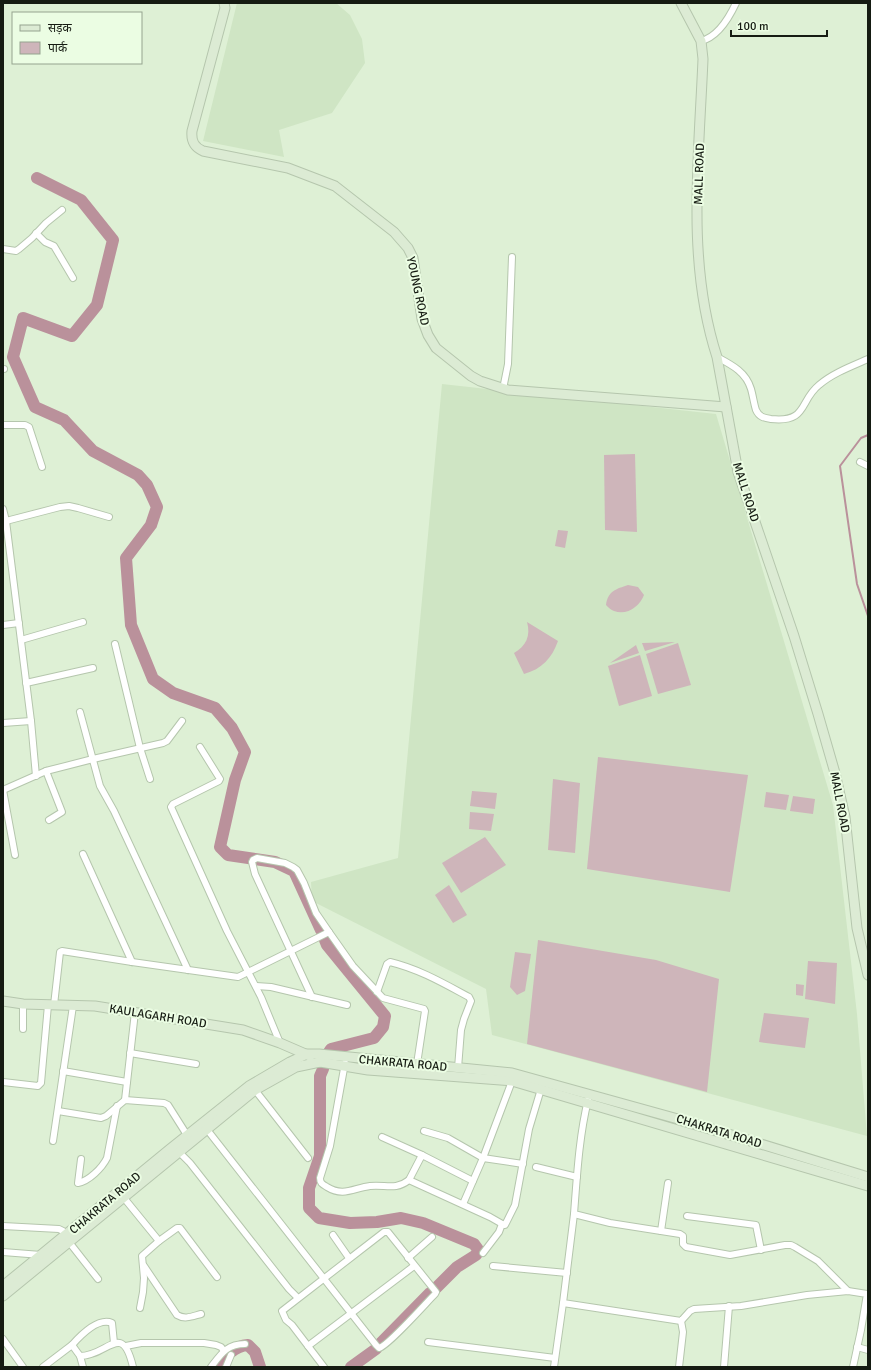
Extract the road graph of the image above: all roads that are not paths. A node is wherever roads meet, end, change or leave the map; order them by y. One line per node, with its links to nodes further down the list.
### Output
1 (224, 3): 12 (street, YOUNG ROAD)
2 (681, 3): 4 (street, MALL ROAD)
3 (736, 3): 4 (street)
4 (701, 41): 10 (street, MALL ROAD)
5 (62, 210): 6 (street)
6 (36, 233): 7 (street); 9 (street)
7 (3, 249)
8 (512, 257): 12 (street)
9 (73, 278)
10 (717, 357): 11 (street); 13 (street, MALL ROAD)
11 (868, 358)
12 (503, 389): 13 (street, YOUNG ROAD)
13 (726, 407): 47 (street, MALL ROAD)
14 (3, 425): 17 (street)
15 (860, 462): 16 (street)
16 (868, 466)
17 (42, 467)
18 (3, 509): 20 (street)
19 (109, 517): 20 (street)
20 (6, 521): 22 (street)
21 (83, 622): 24 (street)
22 (19, 623): 23 (street); 24 (street)
23 (3, 626)
24 (21, 640): 27 (street)
25 (115, 644): 33 (street)
26 (94, 668): 27 (street)
27 (26, 682): 29 (street)
28 (80, 712): 34 (street)
29 (31, 721): 31 (street); 36 (street)
30 (182, 721): 33 (street)
31 (3, 723)
32 (200, 747): 46 (street)
33 (140, 748): 34 (street); 37 (street)
34 (93, 759): 35 (street); 45 (street)
35 (46, 771): 36 (street); 39 (street)
36 (36, 776): 38 (street)
37 (150, 779)
38 (3, 790): 41 (street)
39 (48, 820)
40 (83, 854): 44 (street)
41 (15, 855)
42 (329, 932): 43 (street); 43 (street); 49 (street)
43 (291, 951): 46 (street); 50 (street)
44 (132, 962): 45 (street); 53 (street)
45 (188, 970): 46 (street)
46 (249, 971): 48 (street)
47 (868, 975)
48 (256, 986): 50 (street); 58 (street)
49 (377, 992): 64 (street); 65 (street)
50 (312, 997): 54 (street)
51 (3, 1001): 52 (street, KAULAGARH ROAD)
52 (23, 1004): 53 (street, KAULAGARH ROAD); 57 (street)
53 (51, 1005): 55 (street, KAULAGARH ROAD); 68 (street)
54 (347, 1005)
55 (73, 1006): 56 (street, KAULAGARH ROAD); 66 (street)
56 (135, 1012): 58 (street, KAULAGARH ROAD); 59 (street)
57 (23, 1029)
58 (280, 1043): 60 (street, KAULAGARH ROAD)
59 (130, 1053): 63 (street); 69 (street)
60 (307, 1054): 61 (street); 62 (street, CHAKRATA ROAD); 76 (street, CHAKRATA ROAD)
61 (320, 1062): 62 (street, CHAKRATA ROAD); 71 (street, CHAKRATA ROAD)
62 (345, 1062): 64 (street, CHAKRATA ROAD); 67 (street, CHAKRATA ROAD); 90 (street)
63 (196, 1064)
64 (417, 1064): 65 (street, CHAKRATA ROAD)
65 (458, 1068): 72 (street, CHAKRATA ROAD)
66 (63, 1072): 69 (street); 75 (street)
67 (512, 1081): 70 (street, CHAKRATA ROAD); 84 (street)
68 (3, 1082)
69 (127, 1082): 73 (street)
70 (541, 1089): 72 (street, CHAKRATA ROAD); 86 (street)
71 (255, 1090): 76 (street, CHAKRATA ROAD); 83 (street)
72 (588, 1099): 88 (street); 89 (street, CHAKRATA ROAD); 93 (street, CHAKRATA ROAD)
73 (125, 1100): 74 (street); 78 (street)
74 (117, 1106): 75 (street); 85 (street)
75 (58, 1111): 80 (street)
76 (205, 1127): 78 (street, CHAKRATA ROAD); 81 (street, CHAKRATA ROAD); 116 (street)
77 (424, 1131): 84 (street)
78 (187, 1135): 103 (street, CHAKRATA ROAD)
79 (382, 1137): 82 (street)
80 (53, 1141)
81 (179, 1152): 94 (street, CHAKRATA ROAD); 122 (street)
82 (422, 1155): 90 (street); 91 (street)
83 (308, 1158)
84 (483, 1158): 86 (street); 91 (street)
85 (81, 1159)
86 (523, 1164): 98 (street)
87 (536, 1167): 88 (street)
88 (577, 1176): 96 (street)
89 (868, 1177)
90 (409, 1180): 95 (street)
91 (473, 1181): 95 (street)
92 (668, 1184): 100 (street)
93 (868, 1186)
94 (124, 1198): 103 (street, CHAKRATA ROAD); 104 (street)
95 (463, 1204): 98 (street)
96 (574, 1214): 100 (street); 114 (street)
97 (687, 1216): 105 (street)
98 (502, 1224): 107 (street)
99 (3, 1226): 103 (street)
100 (661, 1231): 105 (street)
101 (333, 1235): 109 (street)
102 (432, 1237): 110 (street)
103 (68, 1238): 108 (street, CHAKRATA ROAD); 117 (street); 121 (street, CHAKRATA ROAD)
104 (159, 1241): 111 (street); 115 (street)
105 (761, 1250): 119 (street)
106 (3, 1252): 108 (street)
107 (483, 1253)
108 (41, 1255): 118 (street, CHAKRATA ROAD)
109 (349, 1258): 110 (street); 116 (street)
110 (408, 1258): 112 (street)
111 (143, 1264): 125 (street); 128 (street)
112 (414, 1266): 127 (street); 127 (street)
113 (493, 1266): 114 (street)
114 (567, 1273): 123 (street)
115 (216, 1277)
116 (324, 1277): 122 (street); 127 (street)
117 (98, 1279)
118 (3, 1286)
119 (848, 1291): 120 (street); 124 (street)
120 (868, 1294): 126 (street)
121 (3, 1296)
122 (298, 1298): 136 (street)
123 (563, 1303): 129 (street); 142 (street)
124 (729, 1306): 129 (street); 152 (street)
125 (140, 1308)
126 (866, 1308): 137 (street)
127 (352, 1313): 136 (street)
128 (202, 1314)
129 (681, 1321): 151 (street)
130 (3, 1339): 143 (street)
131 (428, 1342): 142 (street)
132 (114, 1343): 134 (street); 135 (street); 141 (street)
133 (244, 1344): 139 (street)
134 (72, 1345): 141 (street); 144 (street)
135 (126, 1346): 139 (street); 146 (street)
136 (308, 1346): 149 (street)
137 (857, 1347): 138 (street); 153 (street)
138 (868, 1350)
139 (224, 1351): 147 (street)
140 (231, 1355): 148 (street)
141 (80, 1356): 145 (street)
142 (555, 1358): 150 (street)
143 (23, 1367)
144 (43, 1367)
145 (83, 1367)
146 (133, 1367)
147 (211, 1367)
148 (226, 1367)
149 (324, 1367)
150 (554, 1367)
151 (679, 1367)
152 (724, 1367)
153 (853, 1367)

